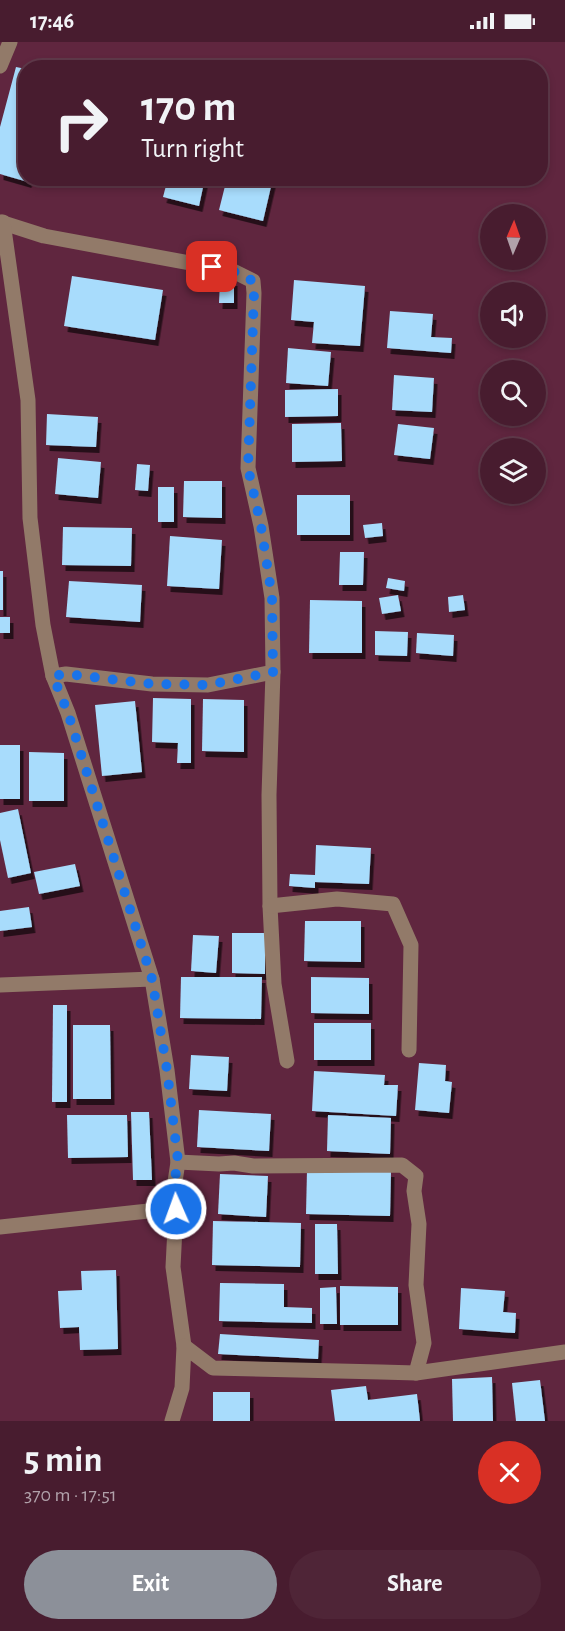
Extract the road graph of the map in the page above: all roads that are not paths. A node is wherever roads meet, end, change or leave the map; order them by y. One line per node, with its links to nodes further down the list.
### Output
1 (10, 42): 2 (street)
2 (0, 66)
3 (2, 222): 4 (street); 5 (street)
4 (273, 672): 5 (street); 6 (street)
5 (53, 676): 7 (street)
6 (270, 906): 9 (street); 10 (street)
7 (152, 979): 8 (street); 11 (street)
8 (0, 985)
9 (409, 1050)
10 (287, 1061)
11 (178, 1161): 12 (street); 16 (street)
12 (176, 1209): 13 (street); 14 (street)
13 (0, 1227)
14 (184, 1346): 16 (street); 17 (street)
15 (565, 1352): 16 (street)
16 (416, 1373)
17 (172, 1421)

